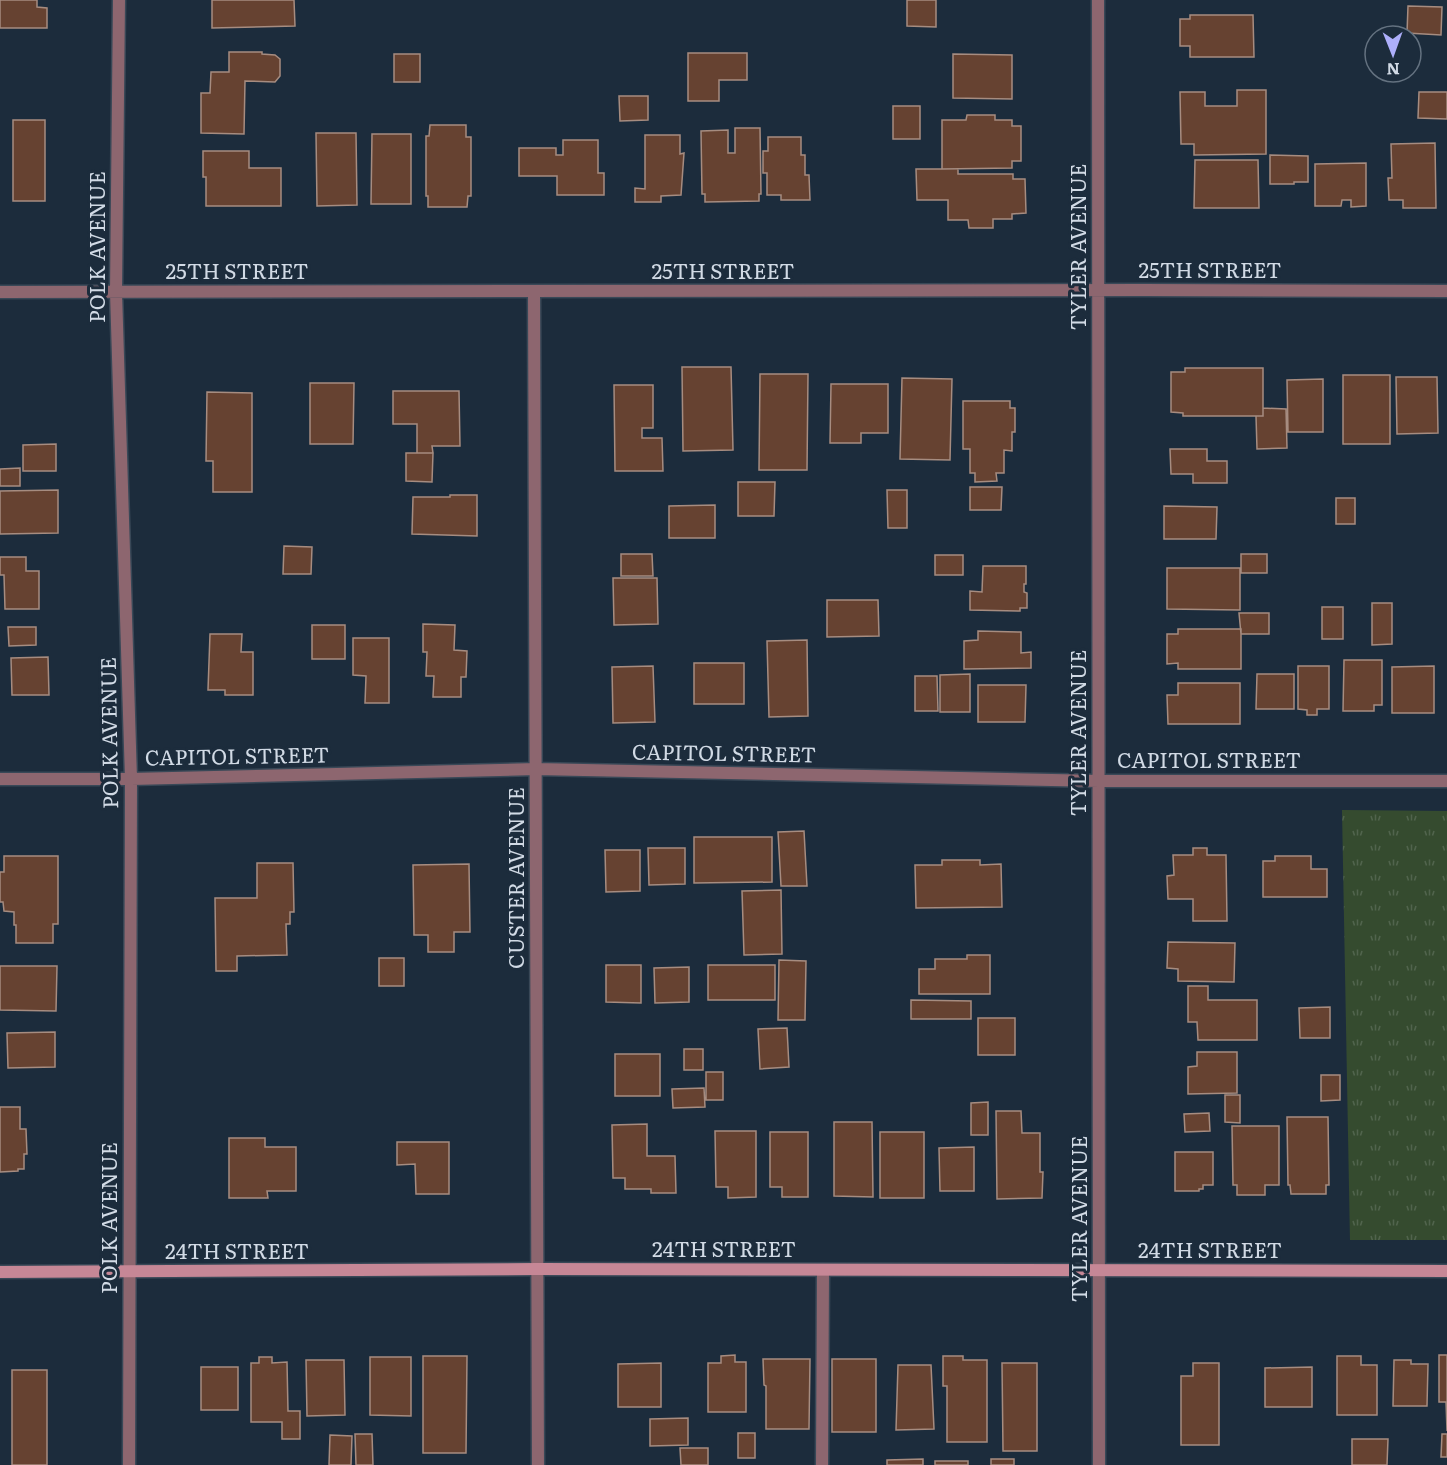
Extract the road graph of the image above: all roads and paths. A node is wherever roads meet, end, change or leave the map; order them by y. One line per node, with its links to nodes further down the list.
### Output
1 (118, 0): 7 (street, POLK AVENUE)
2 (1098, 0): 3 (street, TYLER AVENUE)
3 (1099, 290): 4 (street, 25TH STREET); 5 (street, 25TH STREET); 11 (street, TYLER AVENUE)
4 (534, 291): 7 (street, 25TH STREET); 8 (street, CUSTER AVENUE)
5 (1447, 291)
6 (0, 292): 7 (street, 25TH STREET)
7 (116, 292): 10 (street, POLK AVENUE)
8 (536, 769): 10 (street, CAPITOL STREET); 11 (street, CAPITOL STREET); 13 (street, CUSTER AVENUE)
9 (0, 779): 10 (street, CAPITOL STREET)
10 (131, 779): 18 (street, POLK AVENUE)
11 (1099, 781): 12 (street, CAPITOL STREET); 15 (street, TYLER AVENUE)
12 (1447, 782)
13 (537, 1269): 14 (street, 24TH STREET); 18 (street, 24TH STREET); 20 (street, CUSTER AVENUE)
14 (822, 1270): 15 (street, 24TH STREET); 21 (street)
15 (1099, 1270): 16 (street, 24TH STREET); 22 (street, TYLER AVENUE)
16 (1447, 1271)
17 (0, 1272): 18 (street, 24TH STREET)
18 (129, 1272): 19 (street, POLK AVENUE)
19 (129, 1465)
20 (538, 1465)
21 (822, 1465)
22 (1099, 1465)

